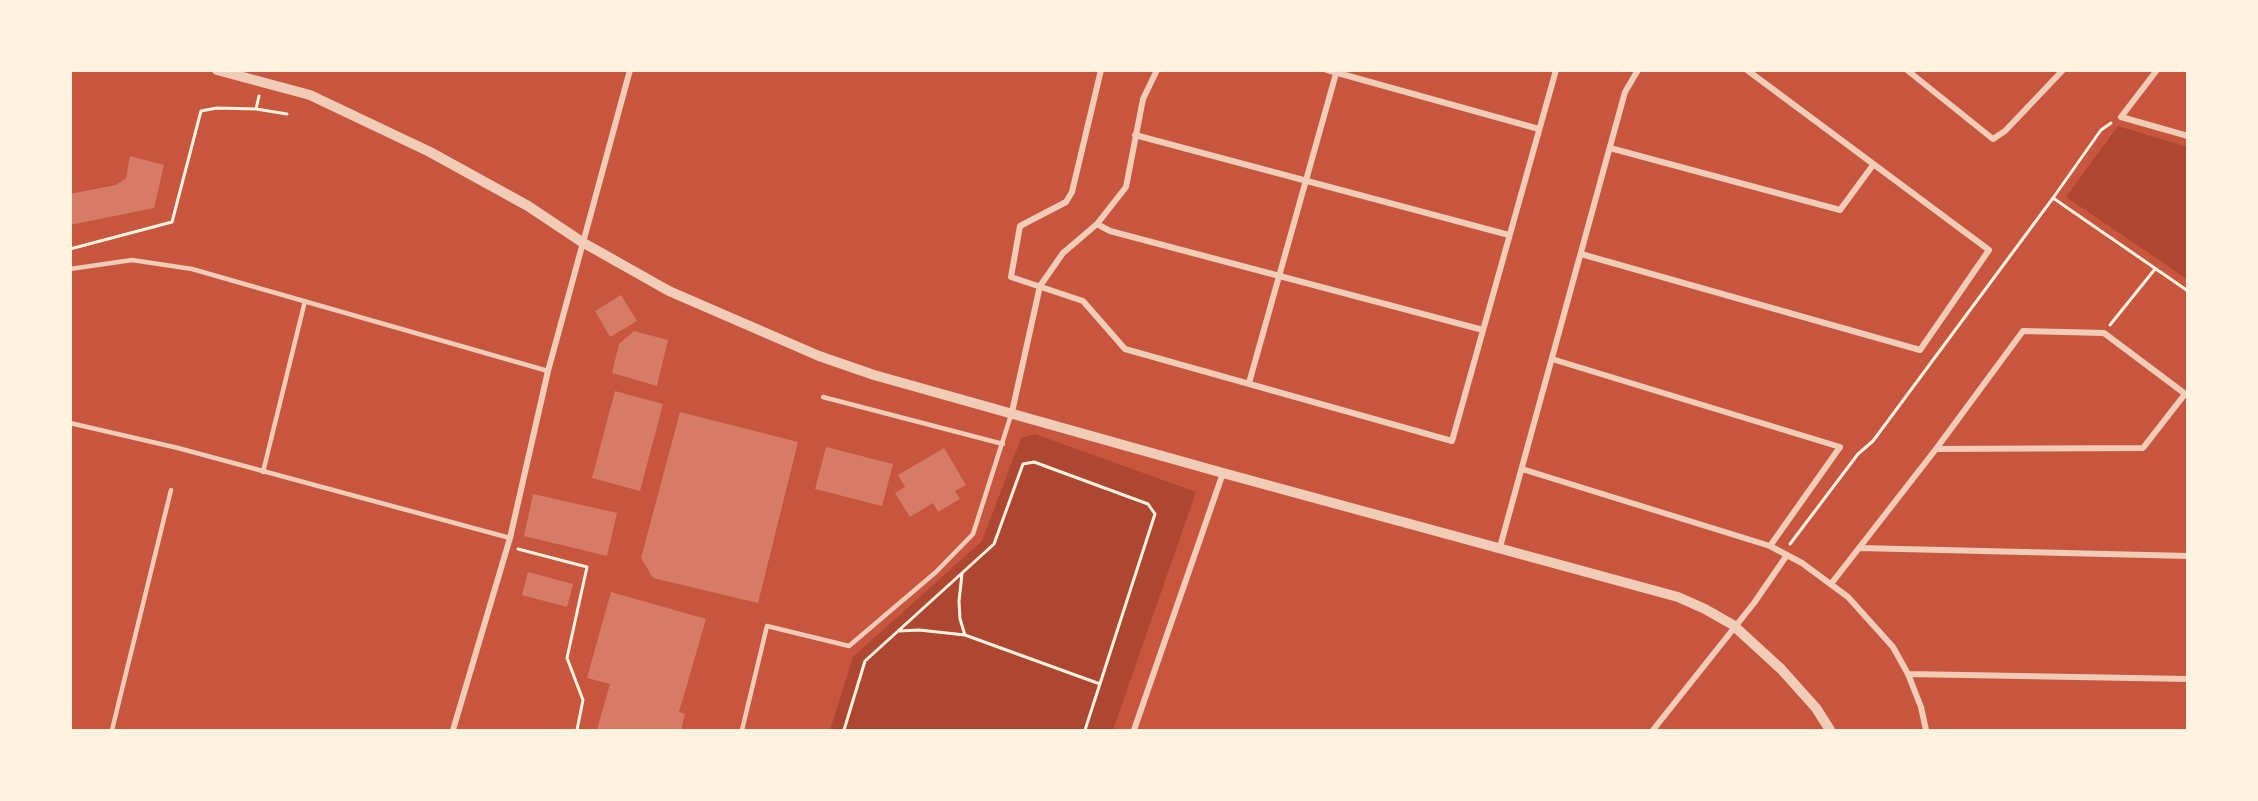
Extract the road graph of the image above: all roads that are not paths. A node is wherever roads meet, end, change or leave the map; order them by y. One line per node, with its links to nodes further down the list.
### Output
1 (218, 70): 21 (street)
2 (630, 70): 21 (street)
3 (1101, 70): 25 (street)
4 (1157, 70): 14 (street)
5 (1327, 70): 12 (street)
6 (1556, 70): 13 (street)
7 (1638, 70): 16 (street)
8 (1747, 70): 17 (street)
9 (1907, 70): 10 (street)
10 (2063, 70)
11 (2157, 70): 15 (street)
12 (1336, 72): 13 (street); 18 (street)
13 (1539, 129): 20 (street)
14 (1135, 135): 18 (street); 19 (street)
15 (2187, 136)
16 (1610, 148): 17 (street); 22 (street)
17 (1873, 165): 22 (street)
18 (1306, 180): 20 (street); 24 (street)
19 (1098, 224): 24 (street); 25 (street)
20 (1509, 235): 27 (street)
21 (582, 242): 29 (street); 33 (street)
22 (1581, 254): 28 (street)
23 (70, 269): 26 (lane)
24 (1279, 278): 27 (street); 30 (street)
25 (1040, 286): 30 (street); 33 (street)
26 (305, 301): 29 (lane); 38 (lane)
27 (1483, 330): 30 (street)
28 (1552, 358): 37 (street); 42 (street)
29 (548, 371): 41 (street)
30 (1250, 383)
31 (2186, 395): 36 (street); 36 (street)
32 (823, 397): 35 (lane)
33 (1012, 412): 35 (lane); 39 (street)
34 (70, 423): 38 (lane)
35 (1003, 444): 52 (lane)
36 (1936, 449): 44 (street)
37 (1522, 469): 42 (street); 43 (street)
38 (262, 472): 41 (lane)
39 (1223, 473): 43 (street); 53 (street)
40 (171, 490): 50 (lane)
41 (510, 538): 51 (street)
42 (1770, 546): 45 (street)
43 (1500, 547): 55 (street)
44 (1860, 548): 46 (street); 47 (street)
45 (1787, 555): 47 (street); 54 (street)
46 (2187, 555)
47 (1831, 584): 48 (street)
48 (1908, 674): 49 (street); 56 (street)
49 (2187, 679)
50 (112, 730)
51 (453, 730)
52 (742, 730)
53 (1134, 730)
54 (1653, 730)
55 (1830, 730)
56 (1926, 730)

